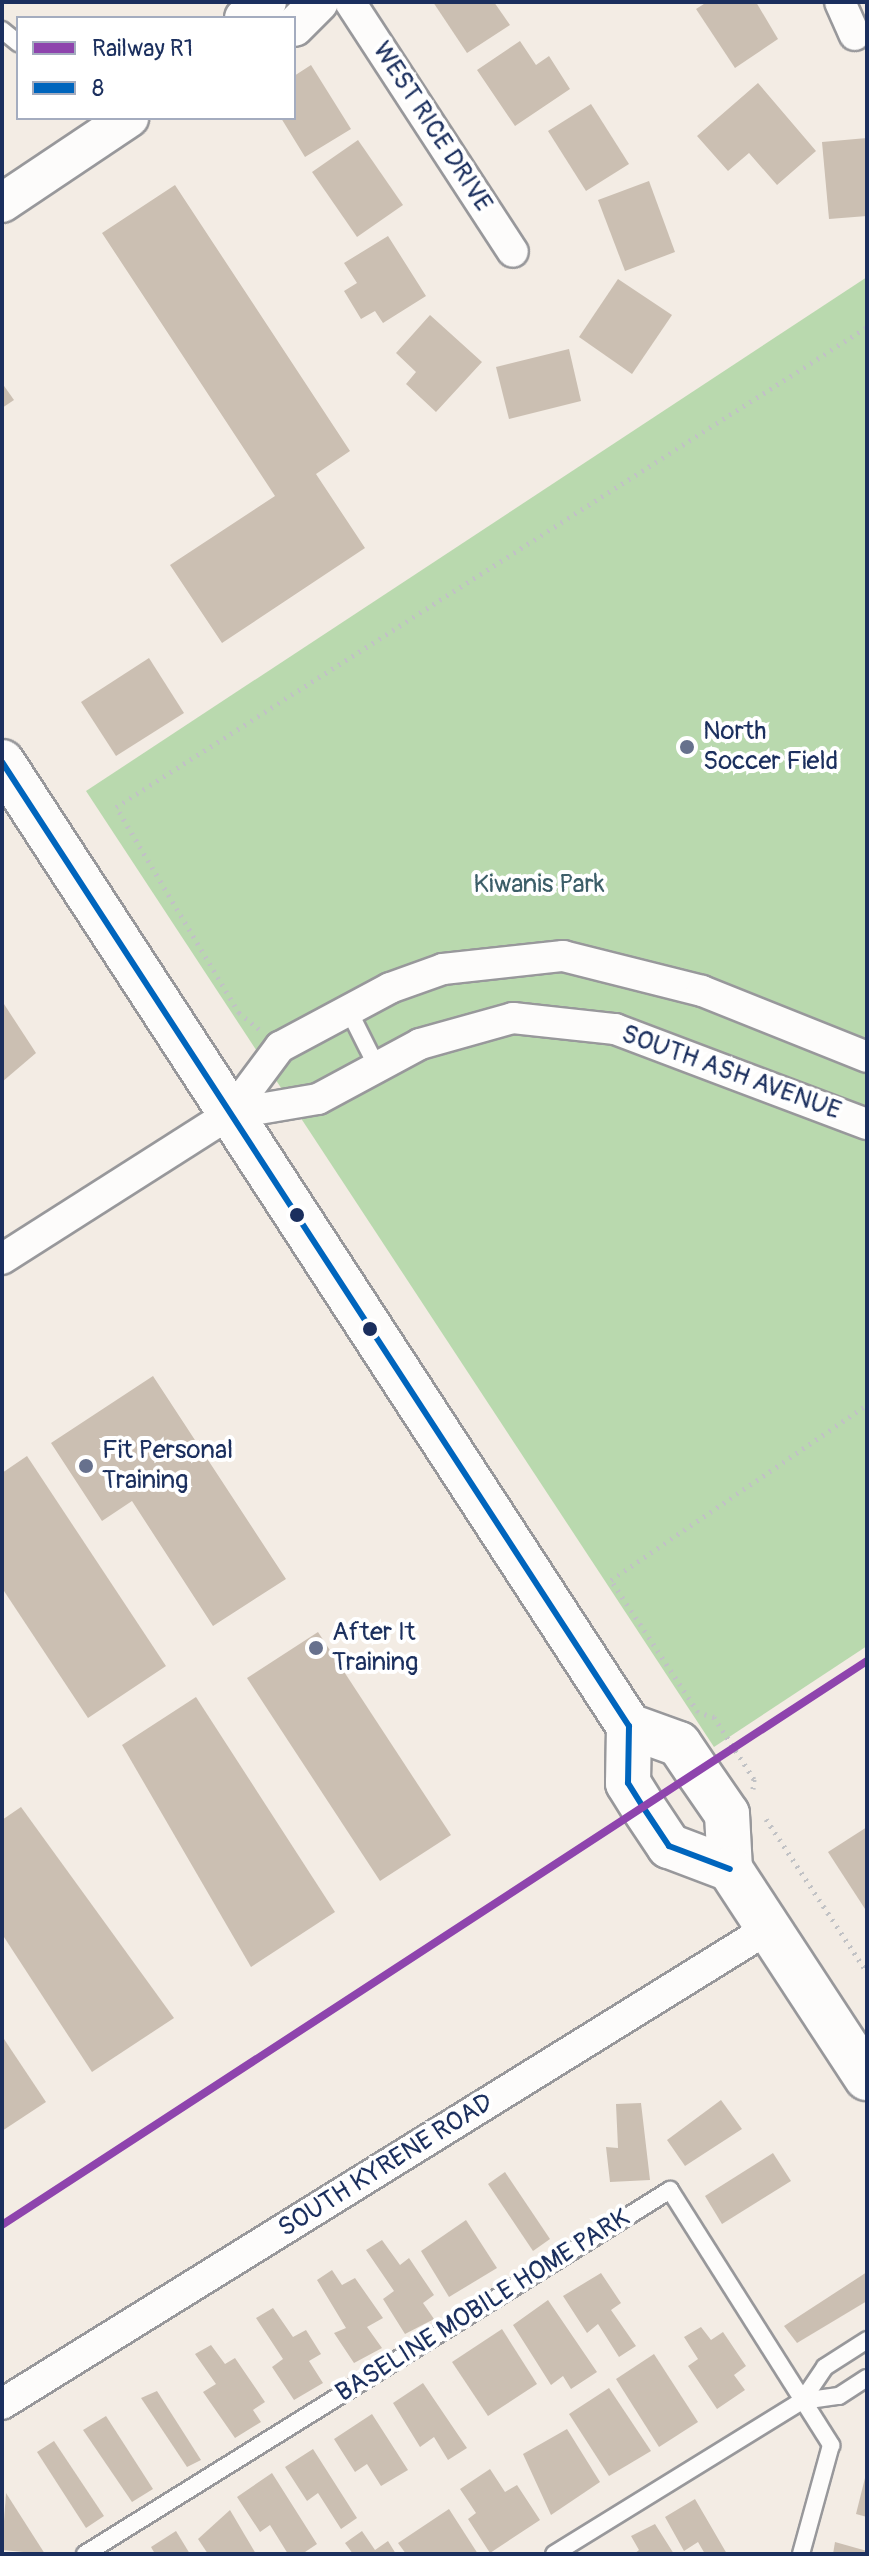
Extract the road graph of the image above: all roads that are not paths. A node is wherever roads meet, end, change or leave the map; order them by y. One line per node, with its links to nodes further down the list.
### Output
1 (267, 2): 5 (street)
2 (319, 2): 6 (street)
3 (350, 2): 10 (street, WEST RICE DRIVE)
4 (840, 2): 7 (street)
5 (247, 16)
6 (296, 25)
7 (855, 35)
8 (126, 120): 9 (street)
9 (2, 203)
10 (513, 252)
11 (2, 762): 15 (main road)
12 (348, 1009): 13 (street, SOUTH ASH AVENUE); 14 (lane); 15 (street, SOUTH ASH AVENUE)
13 (867, 1057)
14 (376, 1065): 15 (street, SOUTH ASH AVENUE); 16 (street, SOUTH ASH AVENUE)
15 (230, 1114): 17 (street, SOUTH ASH AVENUE); 18 (main road)
16 (867, 1124)
17 (2, 1259)
18 (629, 1726): 19 (main road); 19 (main road)
19 (730, 1869): 20 (main road)
20 (769, 1928): 21 (main road); 25 (street, SOUTH KYRENE ROAD)
21 (867, 2078)
22 (867, 2340): 24 (lane)
23 (867, 2378): 24 (lane)
24 (802, 2401): 26 (lane, BASELINE MOBILE HOME PARK); 27 (lane); 28 (lane, BASELINE MOBILE HOME PARK)
25 (2, 2404)
26 (85, 2554)
27 (554, 2554)
28 (801, 2554)

